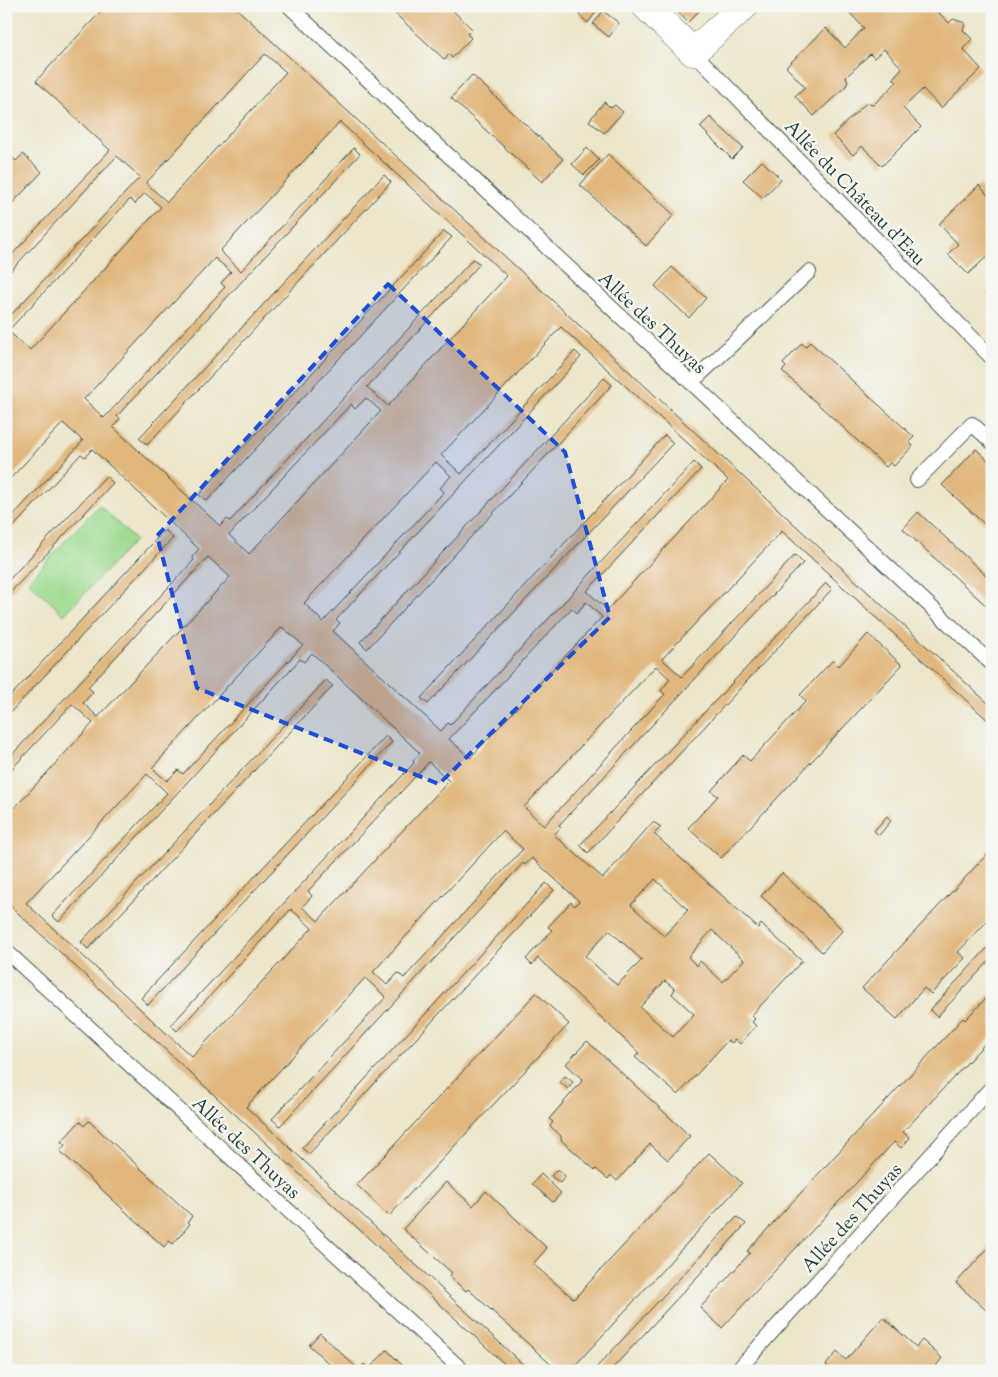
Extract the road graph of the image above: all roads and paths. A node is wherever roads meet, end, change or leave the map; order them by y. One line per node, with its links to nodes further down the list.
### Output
1 (289, 6): 7 (lane, Allée des Thuyas)
2 (646, 6): 4 (street)
3 (744, 6): 4 (street)
4 (693, 52): 6 (lane, Allée du Château d'Eau)
5 (809, 272): 7 (lane)
6 (992, 358)
7 (691, 383): 10 (lane, Allée des Thuyas)
8 (992, 442): 9 (lane)
9 (917, 480)
10 (992, 664)
11 (6, 950): 13 (lane, Allée des Thuyas)
12 (992, 1088): 14 (lane, Allée des Thuyas)
13 (463, 1371)
14 (737, 1371)

